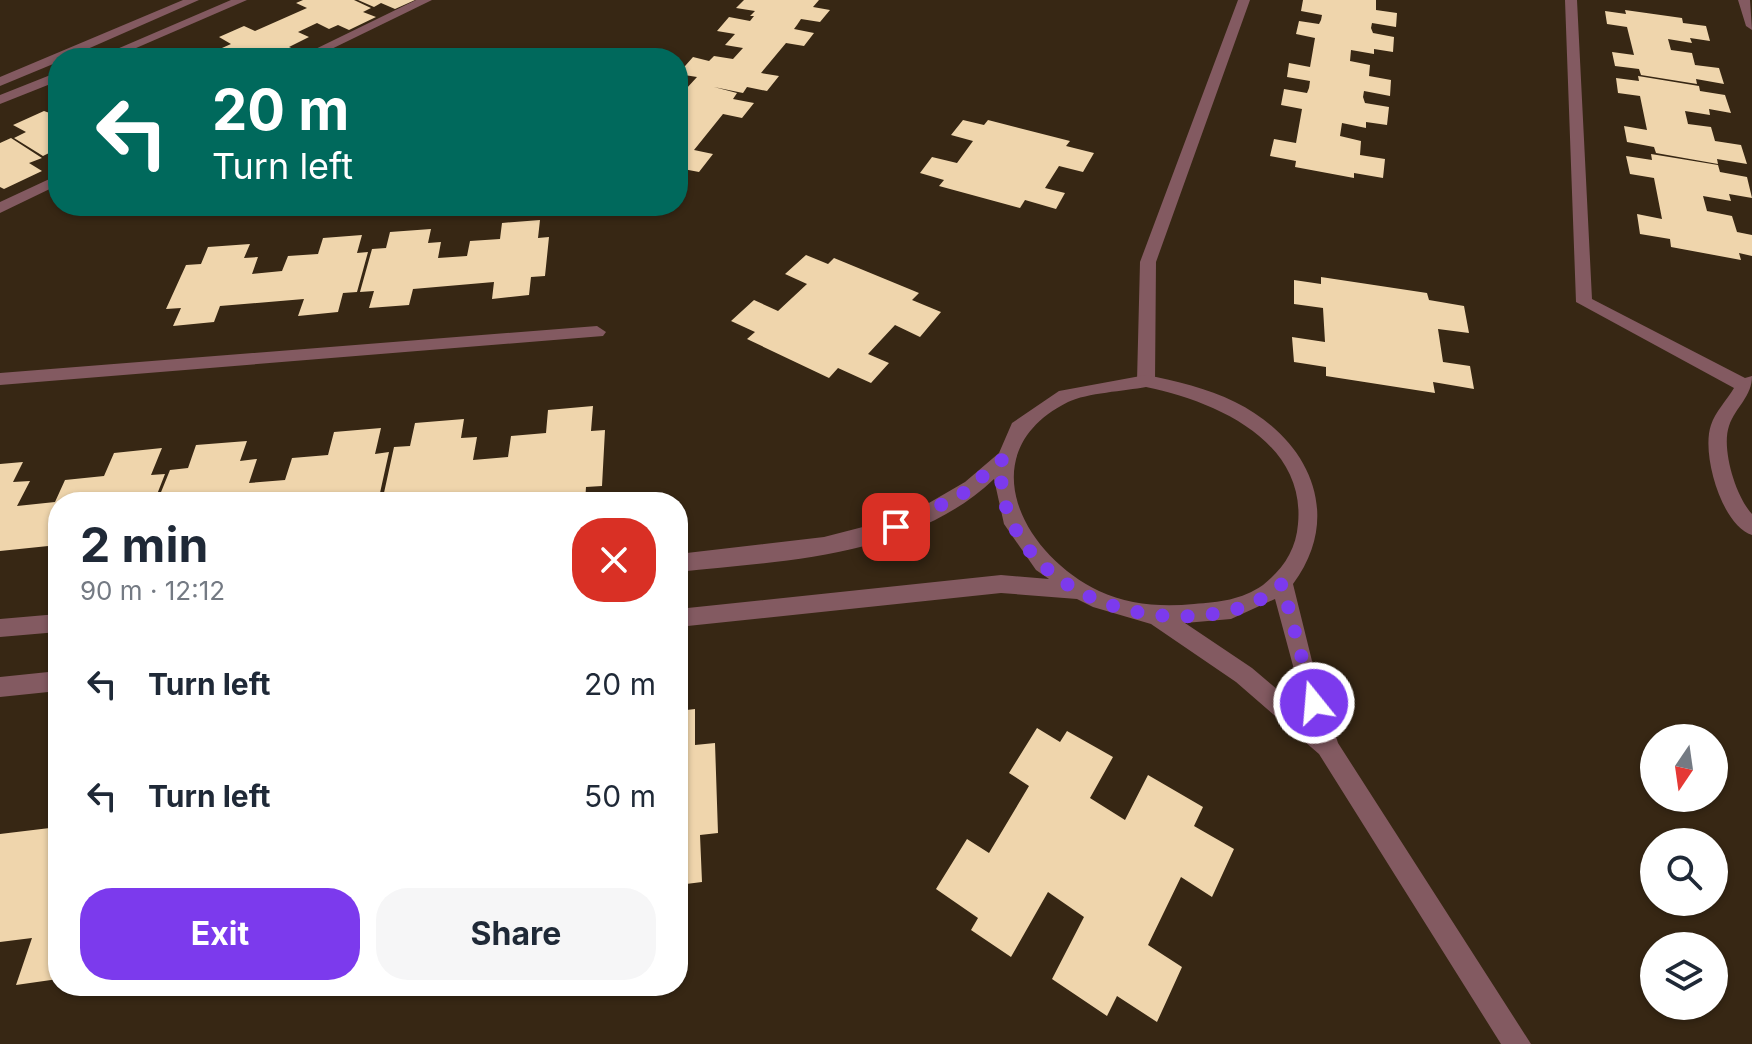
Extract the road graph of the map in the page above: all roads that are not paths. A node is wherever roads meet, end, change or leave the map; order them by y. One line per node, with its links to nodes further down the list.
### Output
1 (193, 0): 8 (street)
2 (241, 0): 9 (street)
3 (426, 0): 10 (street)
4 (1244, 0): 19 (street)
5 (1571, 0): 20 (street)
6 (1744, 0): 7 (street)
7 (1752, 26)
8 (80, 48)
9 (126, 48)
10 (324, 48)
11 (48, 62): 13 (street)
12 (48, 80): 14 (street)
13 (0, 82)
14 (0, 100)
15 (48, 184): 16 (street)
16 (0, 208)
17 (597, 332): 18 (street)
18 (0, 379)
19 (1146, 381): 21 (street); 24 (street)
20 (1748, 384): 22 (street)
21 (1003, 459): 23 (street); 25 (street)
22 (1752, 527)
23 (688, 562)
24 (1282, 584): 27 (street); 32 (street)
25 (1076, 590): 26 (street); 27 (street)
26 (688, 617)
27 (1158, 617): 32 (street)
28 (48, 624): 29 (street)
29 (0, 628)
30 (48, 682): 31 (street)
31 (0, 687)
32 (1328, 748): 33 (street)
33 (1517, 1044)

